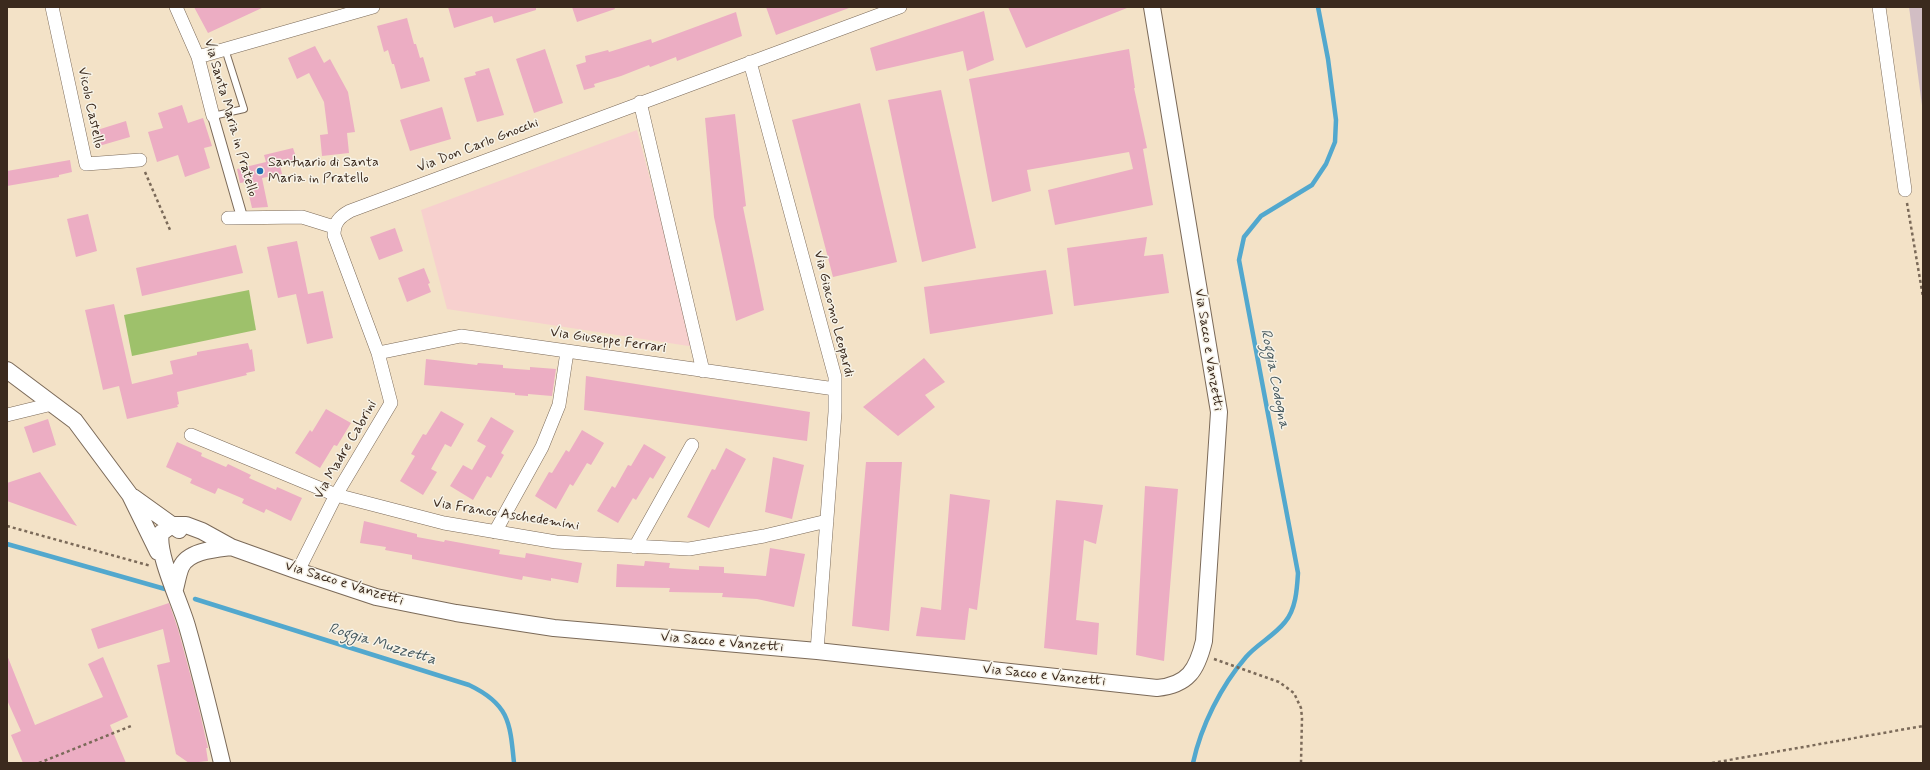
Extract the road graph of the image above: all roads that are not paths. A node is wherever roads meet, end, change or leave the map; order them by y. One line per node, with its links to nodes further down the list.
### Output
1 (52, 7): 12 (street, Vicolo Castello)
2 (176, 7): 8 (street, Via Santa Maria in Pratello)
3 (373, 7): 7 (street)
4 (900, 7): 9 (street, Via Don Carlo Gnocchi)
5 (1152, 7): 37 (street, Via Sacco e Vanzetti)
6 (1879, 7): 13 (street)
7 (225, 49): 8 (street); 11 (lane)
8 (198, 57): 11 (street, Via Santa Maria in Pratello)
9 (750, 62): 10 (street, Via Don Carlo Gnocchi); 21 (street, Via Giacomo Leopardi)
10 (640, 102): 16 (street, Via Don Carlo Gnocchi); 20 (street)
11 (213, 116): 14 (street, Via Santa Maria in Pratello)
12 (140, 160)
13 (1905, 190)
14 (242, 217): 15 (street, Via Santa Maria in Pratello); 16 (street, Via Santa Maria in Pratello)
15 (228, 218)
16 (334, 227): 18 (street, Via Madre Cabrini)
17 (567, 352): 18 (street, Via Giuseppe Ferrari); 20 (street, Via Giuseppe Ferrari); 30 (street)
18 (378, 353): 27 (street, Via Madre Cabrini)
19 (7, 370): 22 (street)
20 (703, 370): 21 (street, Via Giuseppe Ferrari)
21 (835, 389): 28 (street, Via Giacomo Leopardi)
22 (52, 404): 23 (street); 26 (street)
23 (7, 415)
24 (191, 436): 27 (street, Via Franco Aschedemini)
25 (692, 445): 32 (street)
26 (130, 495): 29 (street); 34 (street)
27 (336, 495): 30 (street, Via Franco Aschedemini); 35 (street, Via Madre Cabrini)
28 (827, 521): 32 (street, Via Franco Aschedemini); 37 (street, Via Giacomo Leopardi)
29 (172, 525): 31 (street, Via Sacco e Vanzetti); 33 (street); 34 (street)
30 (495, 532): 32 (street, Via Franco Aschedemini)
31 (231, 546): 33 (street); 35 (street, Via Sacco e Vanzetti)
32 (634, 547)
33 (214, 549): 36 (street)
34 (167, 571): 36 (street)
35 (298, 571): 37 (street, Via Sacco e Vanzetti)
36 (175, 589): 38 (street)
37 (817, 651)
38 (222, 763)

